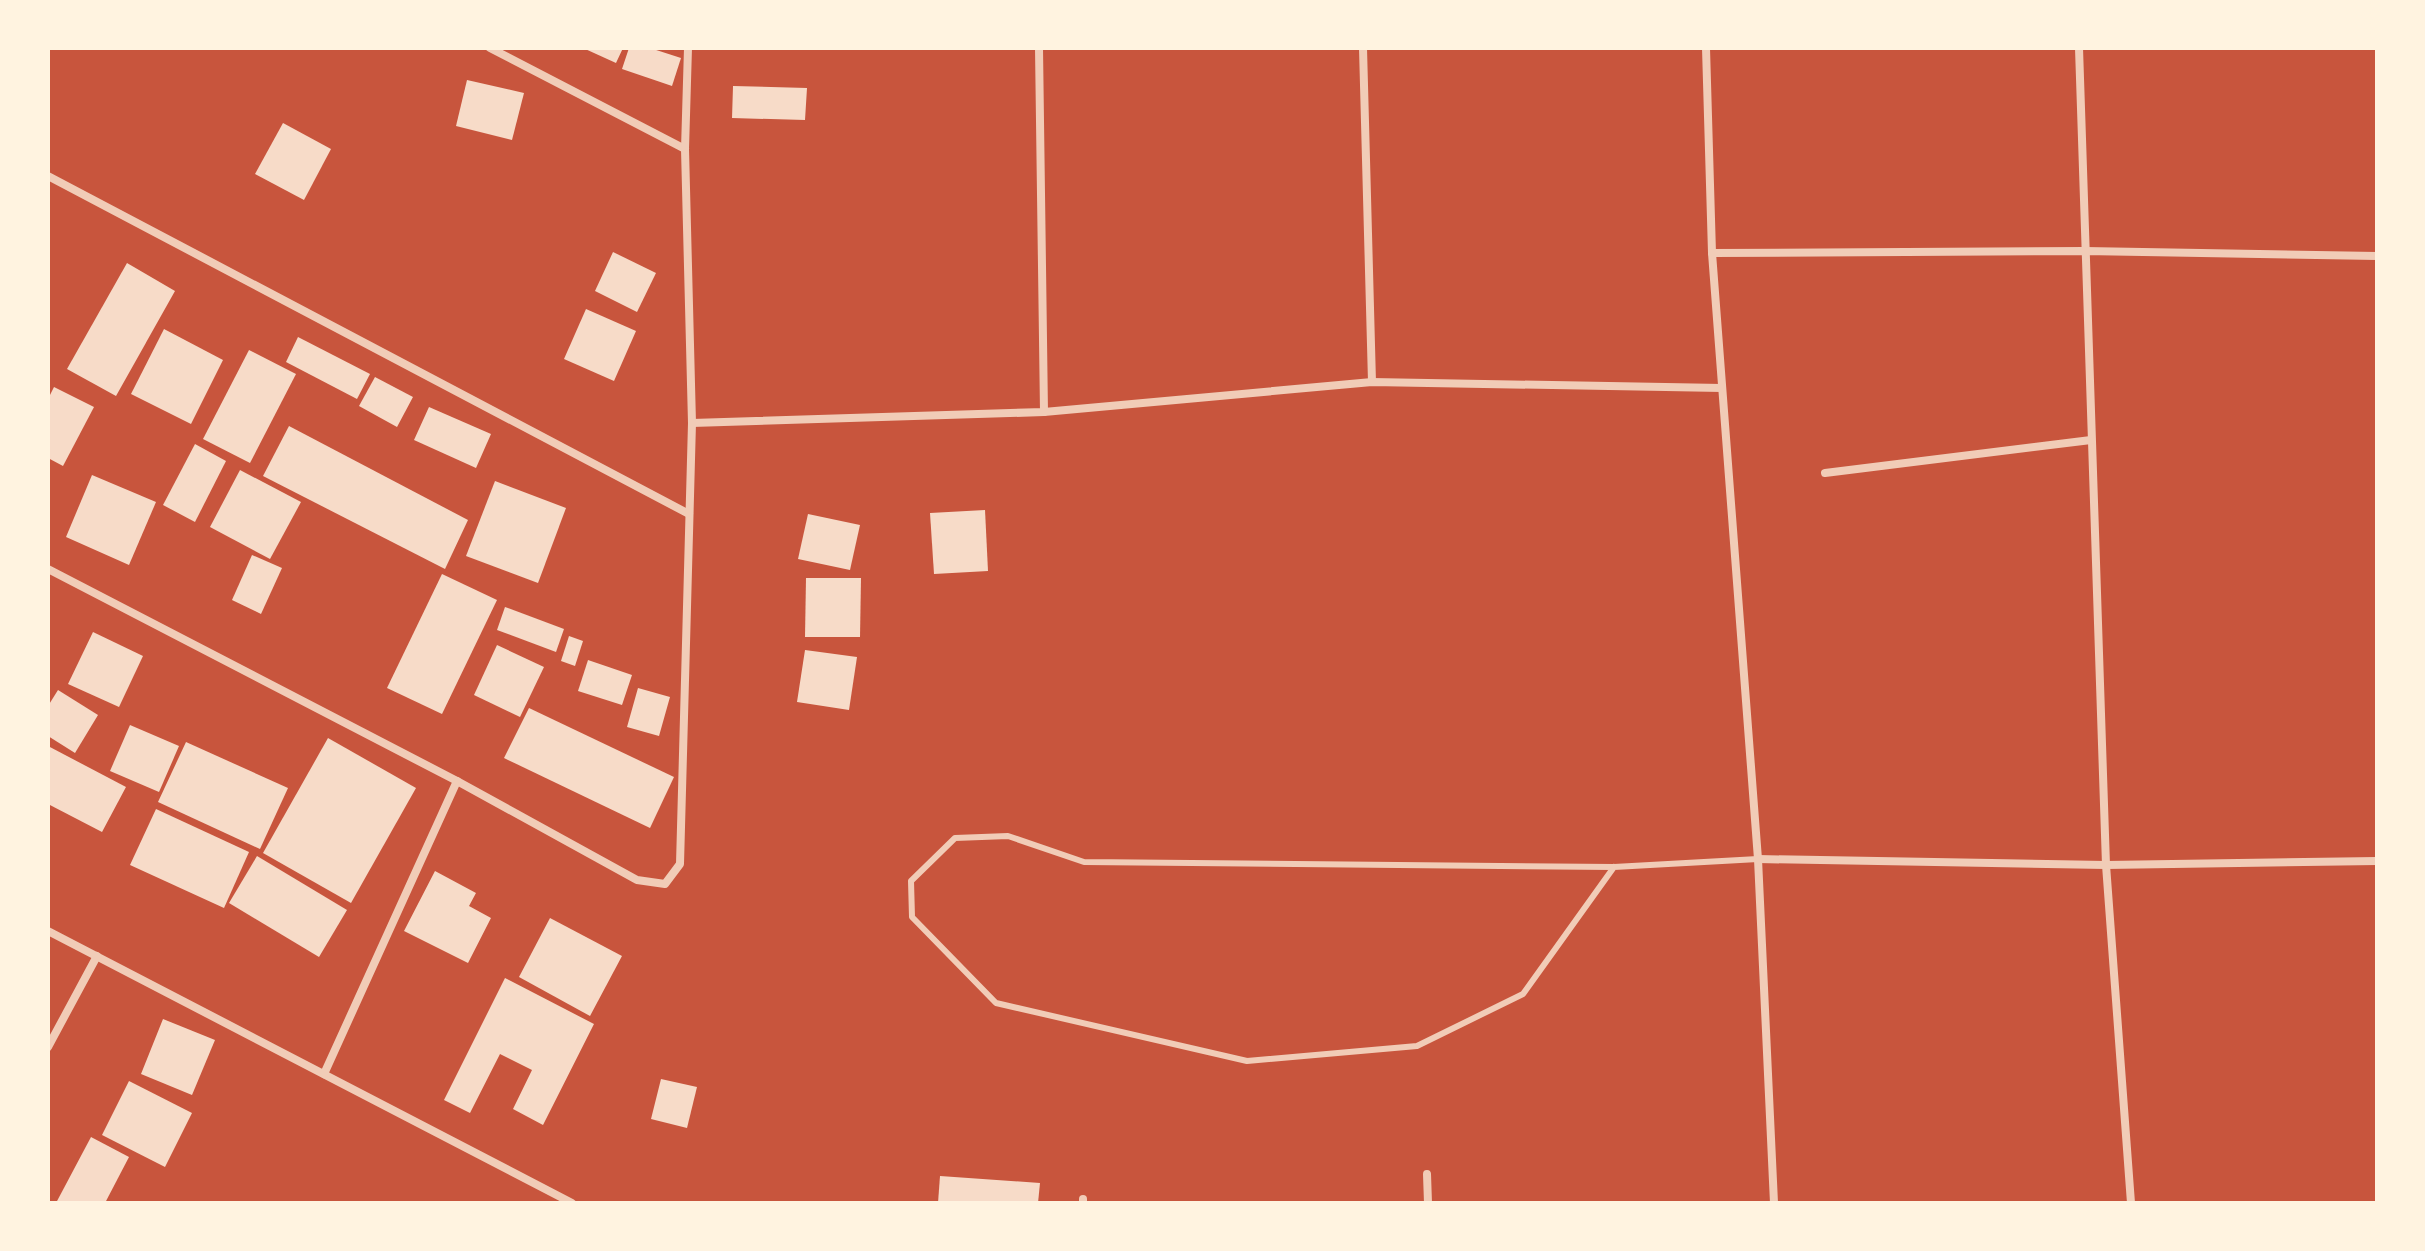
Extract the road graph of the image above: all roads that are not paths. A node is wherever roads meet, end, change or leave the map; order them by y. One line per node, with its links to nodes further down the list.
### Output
1 (490, 48): 7 (street)
2 (688, 48): 7 (street)
3 (1039, 48): 14 (street)
4 (1363, 48): 12 (street)
5 (1706, 48): 10 (street)
6 (2079, 48): 9 (street)
7 (685, 149): 15 (street)
8 (48, 176): 18 (street)
9 (2085, 251): 10 (street); 11 (street); 16 (street)
10 (1712, 253): 13 (street)
11 (2377, 256)
12 (1372, 382): 13 (street); 14 (street)
13 (1722, 388): 21 (street)
14 (1044, 412): 15 (street)
15 (692, 423): 18 (street)
16 (2091, 440): 17 (street); 23 (street)
17 (1825, 473)
18 (689, 514): 20 (street)
19 (48, 569): 20 (street)
20 (457, 781): 28 (street)
21 (1758, 859): 23 (street); 24 (lane); 32 (street)
22 (2377, 861): 23 (street)
23 (2106, 865): 33 (street)
24 (1614, 867): 24 (lane)
25 (48, 931): 26 (street)
26 (97, 956): 27 (street); 28 (street)
27 (48, 1047)
28 (324, 1074): 30 (street)
29 (1427, 1174): 31 (street)
30 (572, 1203)
31 (1428, 1203)
32 (1774, 1203)
33 (2131, 1203)

